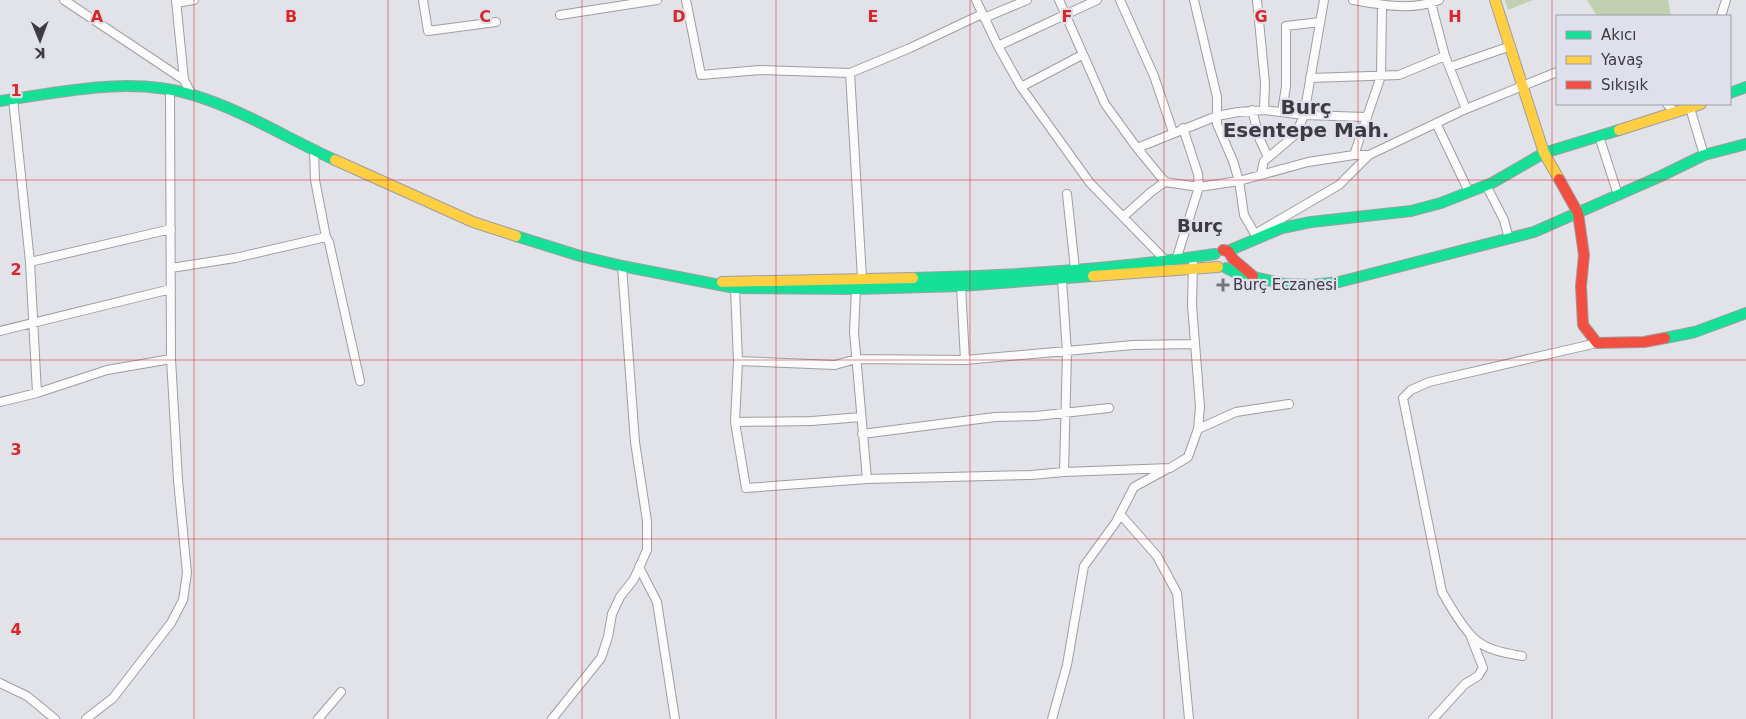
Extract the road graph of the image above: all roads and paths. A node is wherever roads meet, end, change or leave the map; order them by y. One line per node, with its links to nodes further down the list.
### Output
1 (64, 0): 36 (street)
2 (194, 0): 17 (street)
3 (423, 0): 25 (street)
4 (657, 0): 21 (street)
5 (686, 0): 33 (street)
6 (976, 0): 24 (street)
7 (1027, 0): 24 (street)
8 (1059, 0): 22 (street)
9 (1097, 0): 22 (street)
10 (1120, 0): 58 (street)
11 (1194, 0): 54 (street)
12 (1257, 0): 50 (street)
13 (1324, 0): 26 (street)
14 (1358, 0): 20 (street)
15 (1495, 0): 28 (main road)
16 (1726, 0): 23 (street)
17 (176, 1): 36 (street)
18 (1435, 2): 19 (street); 30 (street)
19 (1395, 3): 20 (street)
20 (1382, 5): 34 (street)
21 (560, 15)
22 (1066, 15): 27 (street); 29 (street)
23 (1721, 15)
24 (983, 16): 27 (street); 33 (street)
25 (496, 22)
26 (1320, 22): 35 (street); 51 (street)
27 (998, 46): 39 (street)
28 (1511, 46): 31 (street); 37 (main road)
29 (1082, 55): 39 (street); 61 (street)
30 (1445, 56): 31 (street); 34 (street)
31 (1450, 67): 48 (street)
32 (1556, 72): 37 (street)
33 (850, 73): 94 (street)
34 (1382, 76): 35 (street); 55 (street)
35 (1310, 78): 53 (street)
36 (184, 80): 42 (street)
37 (1523, 86): 48 (street); 63 (main road)
38 (1746, 87): 41 (main road)
39 (1021, 88): 77 (street)
40 (170, 90): 42 (main road); 43 (main road); 78 (street)
41 (1731, 93)
42 (192, 95): 62 (main road)
43 (13, 100): 44 (main road); 85 (street)
44 (0, 101)
45 (1668, 105): 52 (street)
46 (1698, 105): 47 (main road)
47 (1690, 108): 52 (main road); 66 (street)
48 (1466, 109): 56 (street)
49 (1252, 110): 50 (street); 54 (street); 67 (street)
50 (1264, 110): 51 (street)
51 (1282, 112): 53 (street)
52 (1676, 113): 59 (main road)
53 (1304, 115): 55 (street); 67 (street)
54 (1217, 116): 57 (street); 69 (street)
55 (1367, 116): 64 (street)
56 (1436, 123): 65 (street); 73 (street)
57 (1183, 128): 58 (street); 72 (street)
58 (1172, 132): 61 (street)
59 (1599, 136): 63 (main road); 75 (street)
60 (1746, 144): 66 (main road)
61 (1137, 148): 70 (street)
62 (314, 151): 80 (street); 87 (main road)
63 (1544, 153): 71 (main road); 76 (main road)
64 (1354, 155): 65 (street); 68 (street)
65 (1369, 155): 79 (street)
66 (1704, 155): 75 (main road)
67 (1268, 157): 68 (street)
68 (1261, 174): 69 (street)
69 (1239, 181): 72 (street); 79 (street)
70 (1165, 182): 72 (street); 77 (street)
71 (1486, 185): 73 (main road); 81 (street)
72 (1199, 187): 86 (street)
73 (1469, 192): 79 (main road)
74 (1067, 194): 90 (street)
75 (1618, 195): 76 (main road)
76 (1578, 213): 81 (main road); 103 (main road)
77 (1122, 217): 86 (street)
78 (170, 229): 85 (street); 88 (street)
79 (1255, 236): 83 (main road)
80 (326, 237): 88 (street); 110 (street)
81 (1510, 239): 92 (main road)
82 (1215, 254): 83 (main road); 84 (main road); 89 (main road)
83 (1230, 255): 89 (main road); 92 (main road)
84 (1193, 257): 86 (main road); 91 (street)
85 (30, 262): 101 (street)
86 (1173, 263): 90 (main road); 91 (main road); 93 (main road)
87 (622, 266): 95 (main road); 126 (street)
88 (171, 268): 98 (street)
89 (1222, 268): 91 (main road); 92 (main road)
90 (1075, 269): 94 (main road)
91 (1193, 269): 104 (street)
92 (1253, 276)
93 (1062, 280): 96 (main road); 105 (street)
94 (870, 282): 95 (main road); 96 (main road); 99 (main road)
95 (715, 283): 97 (main road)
96 (960, 286): 108 (street)
97 (736, 288): 99 (main road); 109 (street)
98 (171, 289): 101 (street); 106 (street)
99 (856, 289): 107 (street)
100 (1746, 313): 103 (main road)
101 (32, 324): 102 (street); 111 (street)
102 (0, 331)
103 (1597, 343): 127 (street)
104 (1194, 344): 105 (street); 118 (street)
105 (1067, 352): 108 (street); 115 (street)
106 (171, 359): 111 (street); 132 (street)
107 (856, 360): 108 (street); 109 (street); 116 (street)
108 (965, 360)
109 (738, 361): 117 (street)
110 (360, 381)
111 (37, 394): 112 (street)
112 (0, 402)
113 (1289, 404): 118 (street)
114 (1109, 408): 115 (street)
115 (1065, 413): 119 (street); 122 (street)
116 (861, 417): 117 (street); 119 (street)
117 (736, 422): 123 (street)
118 (1198, 430): 120 (street)
119 (862, 434): 123 (street)
120 (1170, 468): 121 (street); 124 (street)
121 (1127, 470): 122 (street); 124 (street)
122 (1064, 472): 123 (street)
123 (867, 479)
124 (1144, 482): 125 (street)
125 (1120, 514): 136 (street); 137 (street)
126 (639, 567): 134 (street); 135 (street)
127 (1469, 632): 128 (street); 138 (street)
128 (1522, 656)
129 (0, 683): 131 (street)
130 (341, 692): 133 (street)
131 (55, 719)
132 (86, 719)
133 (318, 719)
134 (552, 719)
135 (675, 719)
136 (1052, 719)
137 (1189, 719)
138 (1433, 719)

